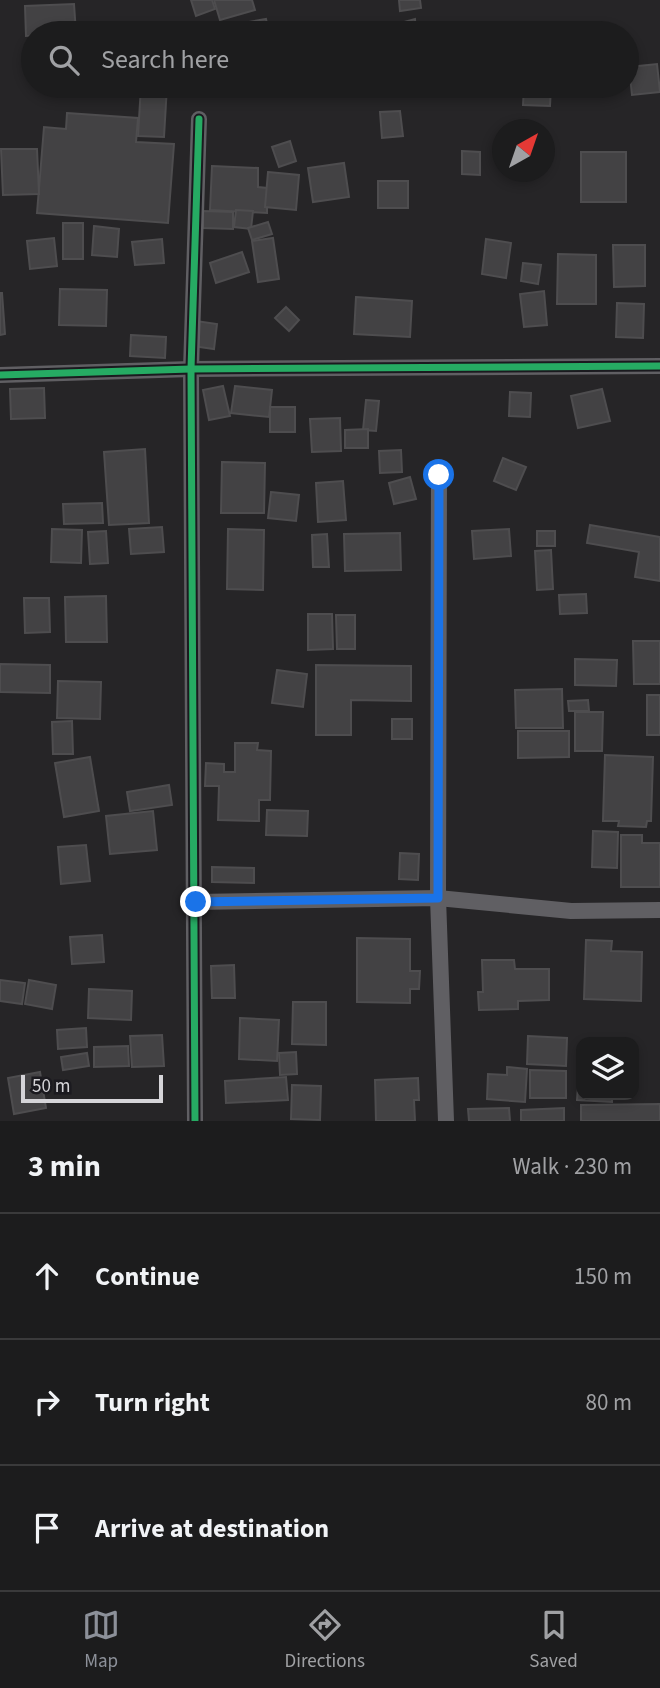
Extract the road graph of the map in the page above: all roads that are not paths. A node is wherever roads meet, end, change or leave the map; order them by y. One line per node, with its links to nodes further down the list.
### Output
1 (199, 118): 3 (street)
2 (660, 366): 3 (street)
3 (191, 369): 4 (street); 7 (street)
4 (0, 375)
5 (439, 475): 6 (street)
6 (438, 898): 7 (street); 8 (street); 10 (street)
7 (196, 902): 9 (street)
8 (660, 910)
9 (195, 1121)
10 (446, 1121)

